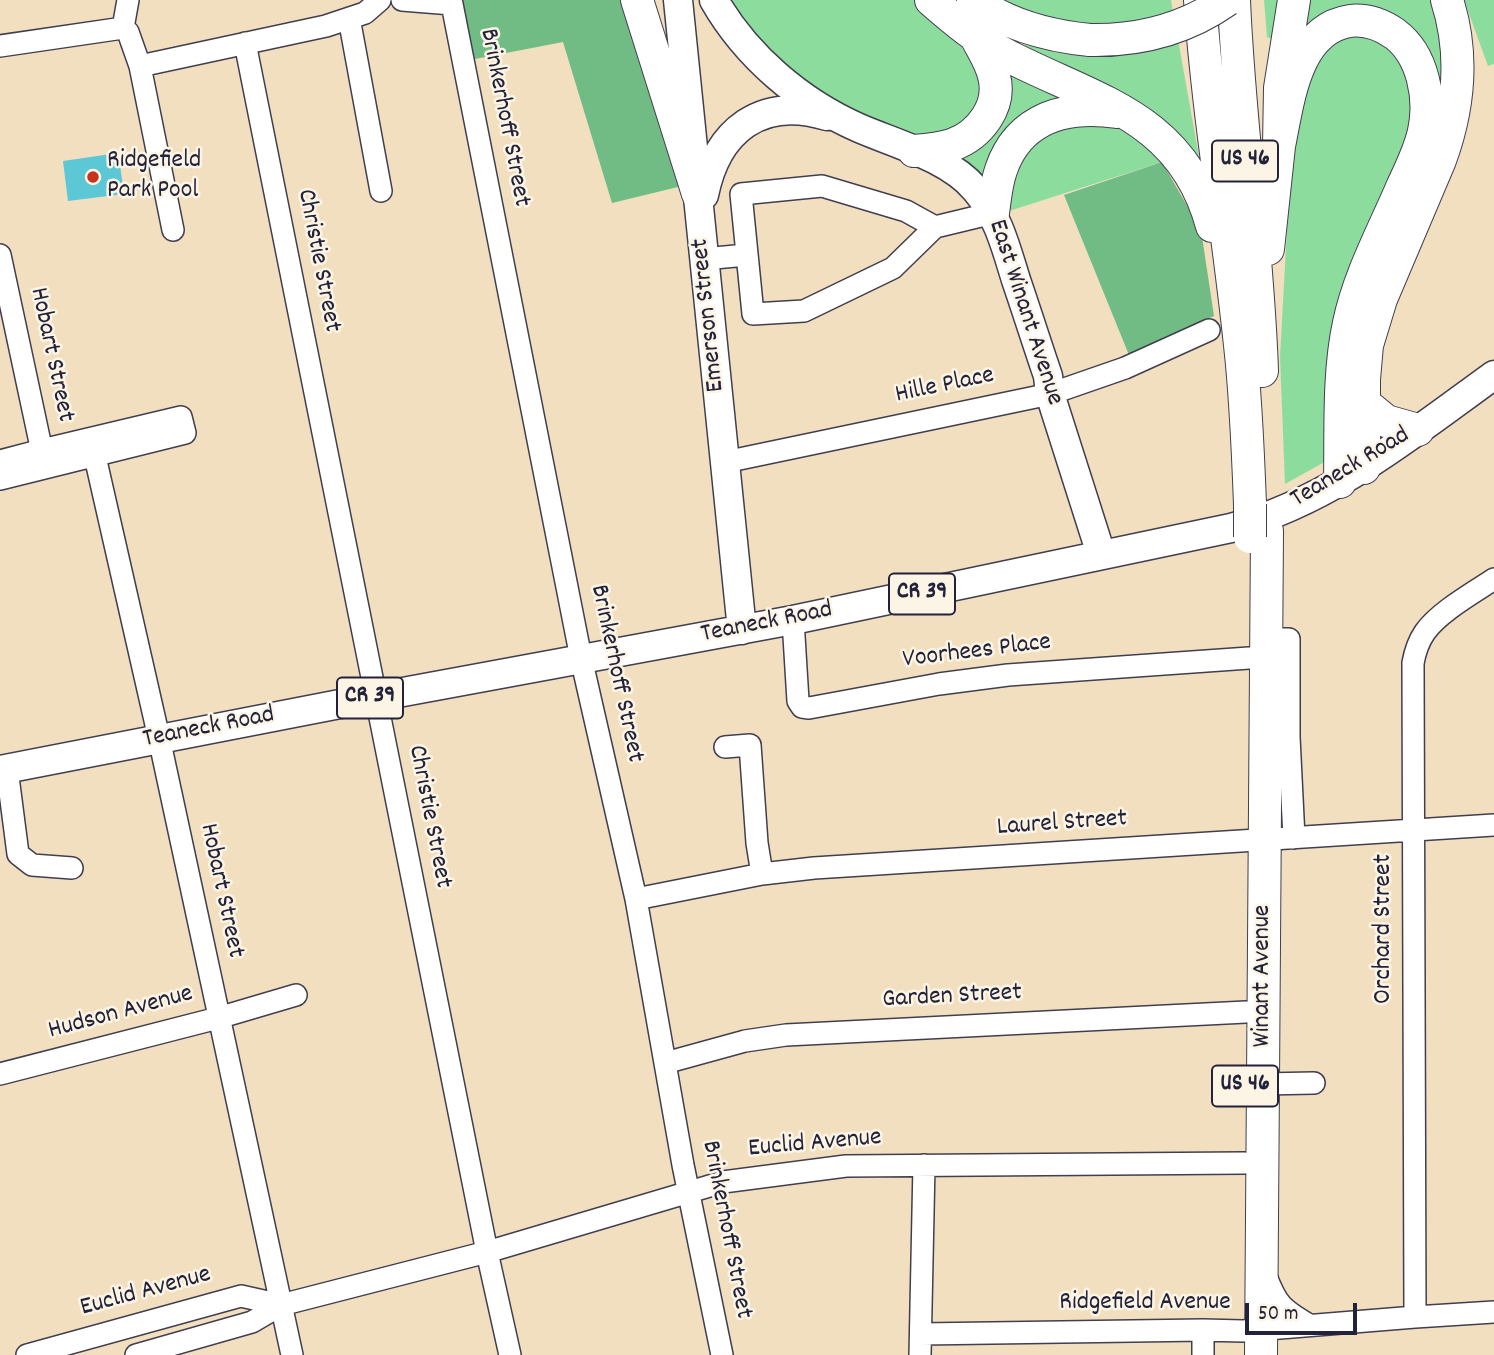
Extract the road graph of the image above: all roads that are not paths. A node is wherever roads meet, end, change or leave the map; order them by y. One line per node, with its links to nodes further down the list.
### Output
1 (128, 0): 15 (street)
2 (380, 0): 14 (street)
3 (401, 0): 51 (street, Brinkerhoff Street)
4 (637, 0): 25 (highway)
5 (678, 0): 25 (main road, Emerson Street)
6 (713, 0): 21 (main road, East Winant Avenue)
7 (931, 0): 16 (highway)
8 (973, 0): 10 (highway, bridge)
9 (1200, 0): 33 (highway, US 46)
10 (1227, 0)
11 (1234, 0): 33 (highway, US 46)
12 (1294, 0): 22 (highway)
13 (1447, 0): 37 (highway)
14 (349, 18): 17 (street); 24 (street)
15 (123, 28): 18 (street); 19 (street)
16 (976, 37): 20 (highway); 23 (highway)
17 (245, 43): 19 (street); 52 (street, Christie Street)
18 (0, 46)
19 (140, 66): 28 (street)
20 (1129, 114): 26 (highway); 33 (highway)
21 (856, 127): 23 (main road, East Winant Avenue); 25 (main road)
22 (1279, 146): 33 (highway); 44 (highway)
23 (914, 151): 26 (main road, East Winant Avenue)
24 (381, 191)
25 (700, 208): 31 (main road, Emerson Street)
26 (993, 214): 27 (street); 36 (main road, East Winant Avenue)
27 (935, 227): 30 (street); 30 (street)
28 (173, 230)
29 (0, 255): 32 (street, Hobart Street)
30 (746, 255): 31 (street)
31 (704, 260): 43 (main road, Emerson Street)
32 (2, 279): 41 (street, Hobart Street)
33 (1248, 312): 50 (highway, US 46)
34 (1209, 330): 36 (street, Hille Place)
35 (1494, 375): 39 (main road, Teaneck Road / CR 39)
36 (1049, 394): 43 (street, Hille Place); 46 (main road, East Winant Avenue)
37 (1364, 403): 39 (highway); 44 (highway)
38 (183, 425): 40 (street)
39 (1418, 430): 44 (main road, Teaneck Road / CR 39)
40 (93, 447): 41 (street); 53 (street, Hobart Street)
41 (43, 458): 42 (street); 45 (street)
42 (0, 461)
43 (725, 462): 49 (main road, Emerson Street)
44 (1352, 475): 46 (main road, Teaneck Road / CR 39)
45 (0, 480)
46 (1101, 554): 48 (main road, Teaneck Road / CR 39)
47 (1494, 579): 57 (street, Orchard Street)
48 (793, 620): 49 (main road, Teaneck Road / CR 39); 50 (street, Voorhees Place)
49 (742, 630): 51 (main road, Teaneck Road / CR 39)
50 (1258, 648): 58 (highway, Winant Avenue / US 46); 58 (highway, Winant Avenue / US 46)
51 (582, 658): 52 (main road, Teaneck Road / CR 39); 61 (street, Brinkerhoff Street)
52 (376, 697): 53 (main road, Teaneck Road / CR 39); 72 (street, Christie Street)
53 (159, 738): 55 (main road, Teaneck Road / CR 39); 64 (street, Hobart Street)
54 (725, 747): 60 (street)
55 (3, 769): 59 (street)
56 (1494, 825): 57 (street, Laurel Street)
57 (1413, 830): 58 (street, Laurel Street); 77 (street, Orchard Street)
58 (1269, 840): 60 (street, Laurel Street); 63 (highway, Winant Avenue / US 46); 68 (highway, Winant Avenue / US 46)
59 (72, 868)
60 (762, 874): 61 (street, Laurel Street)
61 (636, 899): 65 (street, Brinkerhoff Street)
62 (296, 995): 64 (street, Hudson Avenue)
63 (1246, 1012): 65 (street, Garden Street); 69 (highway, Winant Avenue / US 46)
64 (218, 1018): 66 (street, Hudson Avenue); 74 (street, Hobart Street)
65 (665, 1063): 71 (street, Brinkerhoff Street)
66 (0, 1074)
67 (1314, 1083): 68 (street)
68 (1263, 1084): 73 (highway, Winant Avenue / US 46)
69 (1245, 1163): 70 (street, Euclid Avenue); 80 (highway, Winant Avenue / US 46)
70 (924, 1165): 71 (street, Euclid Avenue); 82 (street)
71 (687, 1191): 72 (street, Euclid Avenue); 88 (street, Brinkerhoff Street)
72 (487, 1252): 74 (street, Euclid Avenue); 87 (street, Christie Street)
73 (1262, 1265): 78 (street); 80 (highway, Winant Avenue / US 46)
74 (281, 1305): 76 (street, Euclid Avenue); 81 (street, Euclid Avenue); 86 (street, Hobart Street)
75 (1494, 1312): 77 (street, Ridgefield Avenue)
76 (169, 1316): 81 (street); 83 (street, Euclid Avenue)
77 (1415, 1317): 78 (street, Ridgefield Avenue)
78 (1309, 1325): 80 (street, Ridgefield Avenue)
79 (1203, 1330): 80 (street, Ridgefield Avenue); 82 (street, Ridgefield Avenue); 89 (street)
80 (1252, 1343)
81 (174, 1344): 85 (street, Euclid Avenue)
82 (921, 1345)
83 (84, 1347): 84 (street, Euclid Avenue)
84 (27, 1355)
85 (136, 1355)
86 (292, 1355)
87 (510, 1355)
88 (722, 1355)
89 (1203, 1355)

